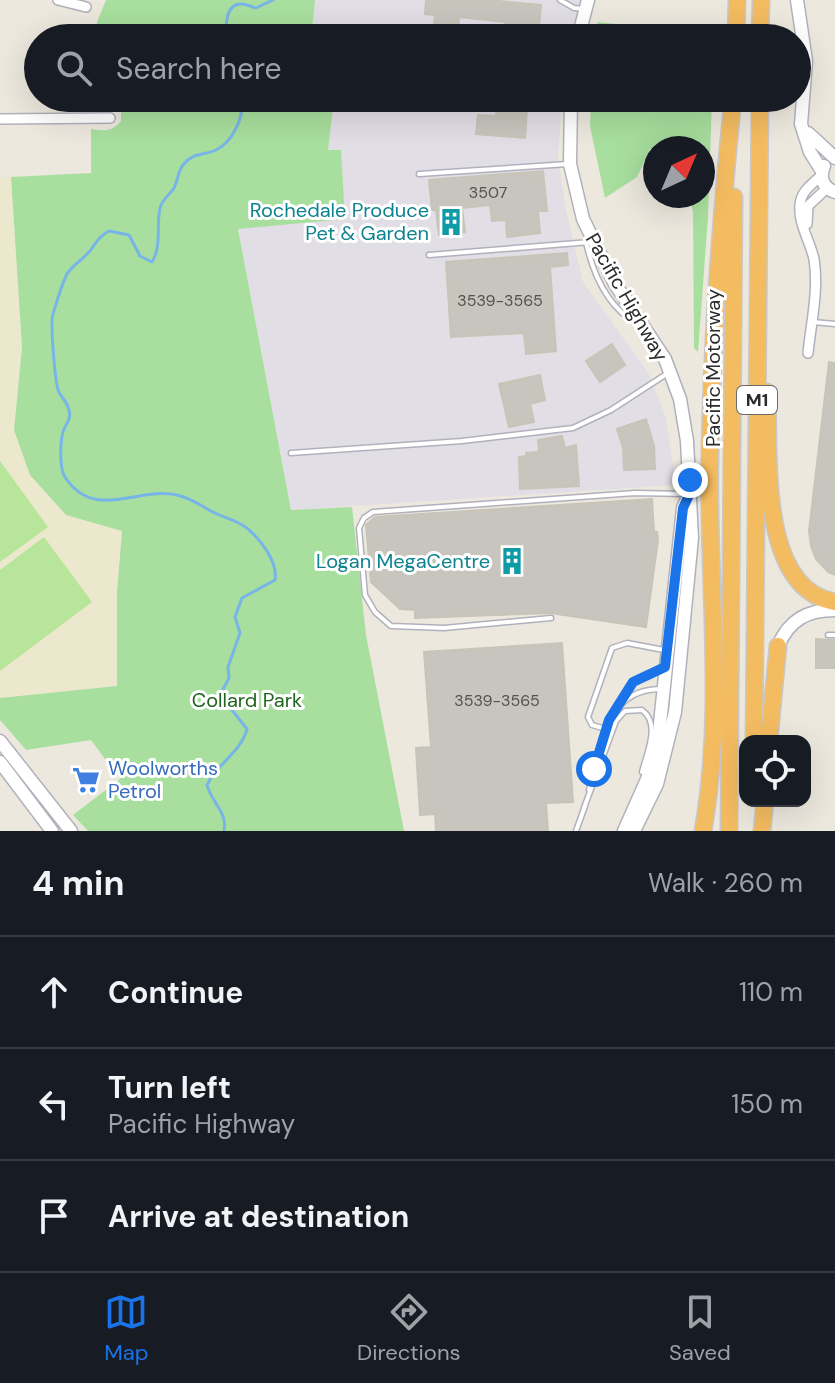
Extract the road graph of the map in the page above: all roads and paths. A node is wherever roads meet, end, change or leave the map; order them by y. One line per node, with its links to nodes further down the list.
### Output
1 (58, 0): 7 (street)
2 (560, 0): 6 (lane)
3 (737, 0): 9 (highway)
4 (761, 0): 10 (highway)
5 (797, 0): 11 (street)
6 (587, 4): 8 (street)
7 (86, 7)
8 (582, 24)
9 (736, 24)
10 (760, 24)
11 (801, 24)
12 (571, 112): 21 (street, Pacific Highway)
13 (732, 112): 59 (highway)
14 (734, 112): 60 (highway, Pacific Motorway / M1)
15 (760, 112): 28 (highway, M1)
16 (802, 112): 19 (street)
17 (110, 118): 18 (street)
18 (0, 119)
19 (801, 124): 20 (street); 22 (street)
20 (835, 158): 22 (street)
21 (570, 164): 23 (lane); 25 (street, Pacific Highway)
22 (822, 173): 24 (street); 26 (street)
23 (419, 174)
24 (831, 190): 26 (street)
25 (589, 242): 27 (lane); 32 (street, Pacific Highway)
26 (810, 245): 29 (street)
27 (429, 255)
28 (758, 259): 35 (highway); 46 (highway, M1)
29 (812, 322): 30 (lane); 31 (street)
30 (835, 324)
31 (808, 353)
32 (670, 371): 33 (lane); 34 (street, Pacific Highway)
33 (291, 453)
34 (689, 495): 37 (lane); 41 (street, Pacific Highway); 43 (street, Pacific Highway)
35 (835, 602)
36 (835, 610): 40 (street)
37 (551, 618)
38 (828, 635): 39 (lane)
39 (835, 635)
40 (778, 646): 47 (highway)
41 (666, 650): 42 (street, Pacific Highway); 45 (lane)
42 (665, 667): 43 (street, Pacific Highway); 44 (lane)
43 (670, 689): 44 (lane); 50 (street, Pacific Highway); 58 (street, Pacific Highway)
44 (623, 701): 45 (lane)
45 (606, 729): 53 (lane)
46 (754, 735)
47 (770, 735)
48 (0, 741): 55 (street)
49 (0, 762): 54 (street)
50 (648, 777): 53 (lane); 57 (street, Pacific Highway)
51 (754, 807): 61 (highway)
52 (764, 807): 62 (highway)
53 (584, 808): 56 (lane)
54 (52, 831)
55 (71, 831)
56 (576, 831)
57 (624, 831)
58 (634, 831)
59 (703, 831)
60 (729, 831)
61 (753, 831)
62 (762, 831)

